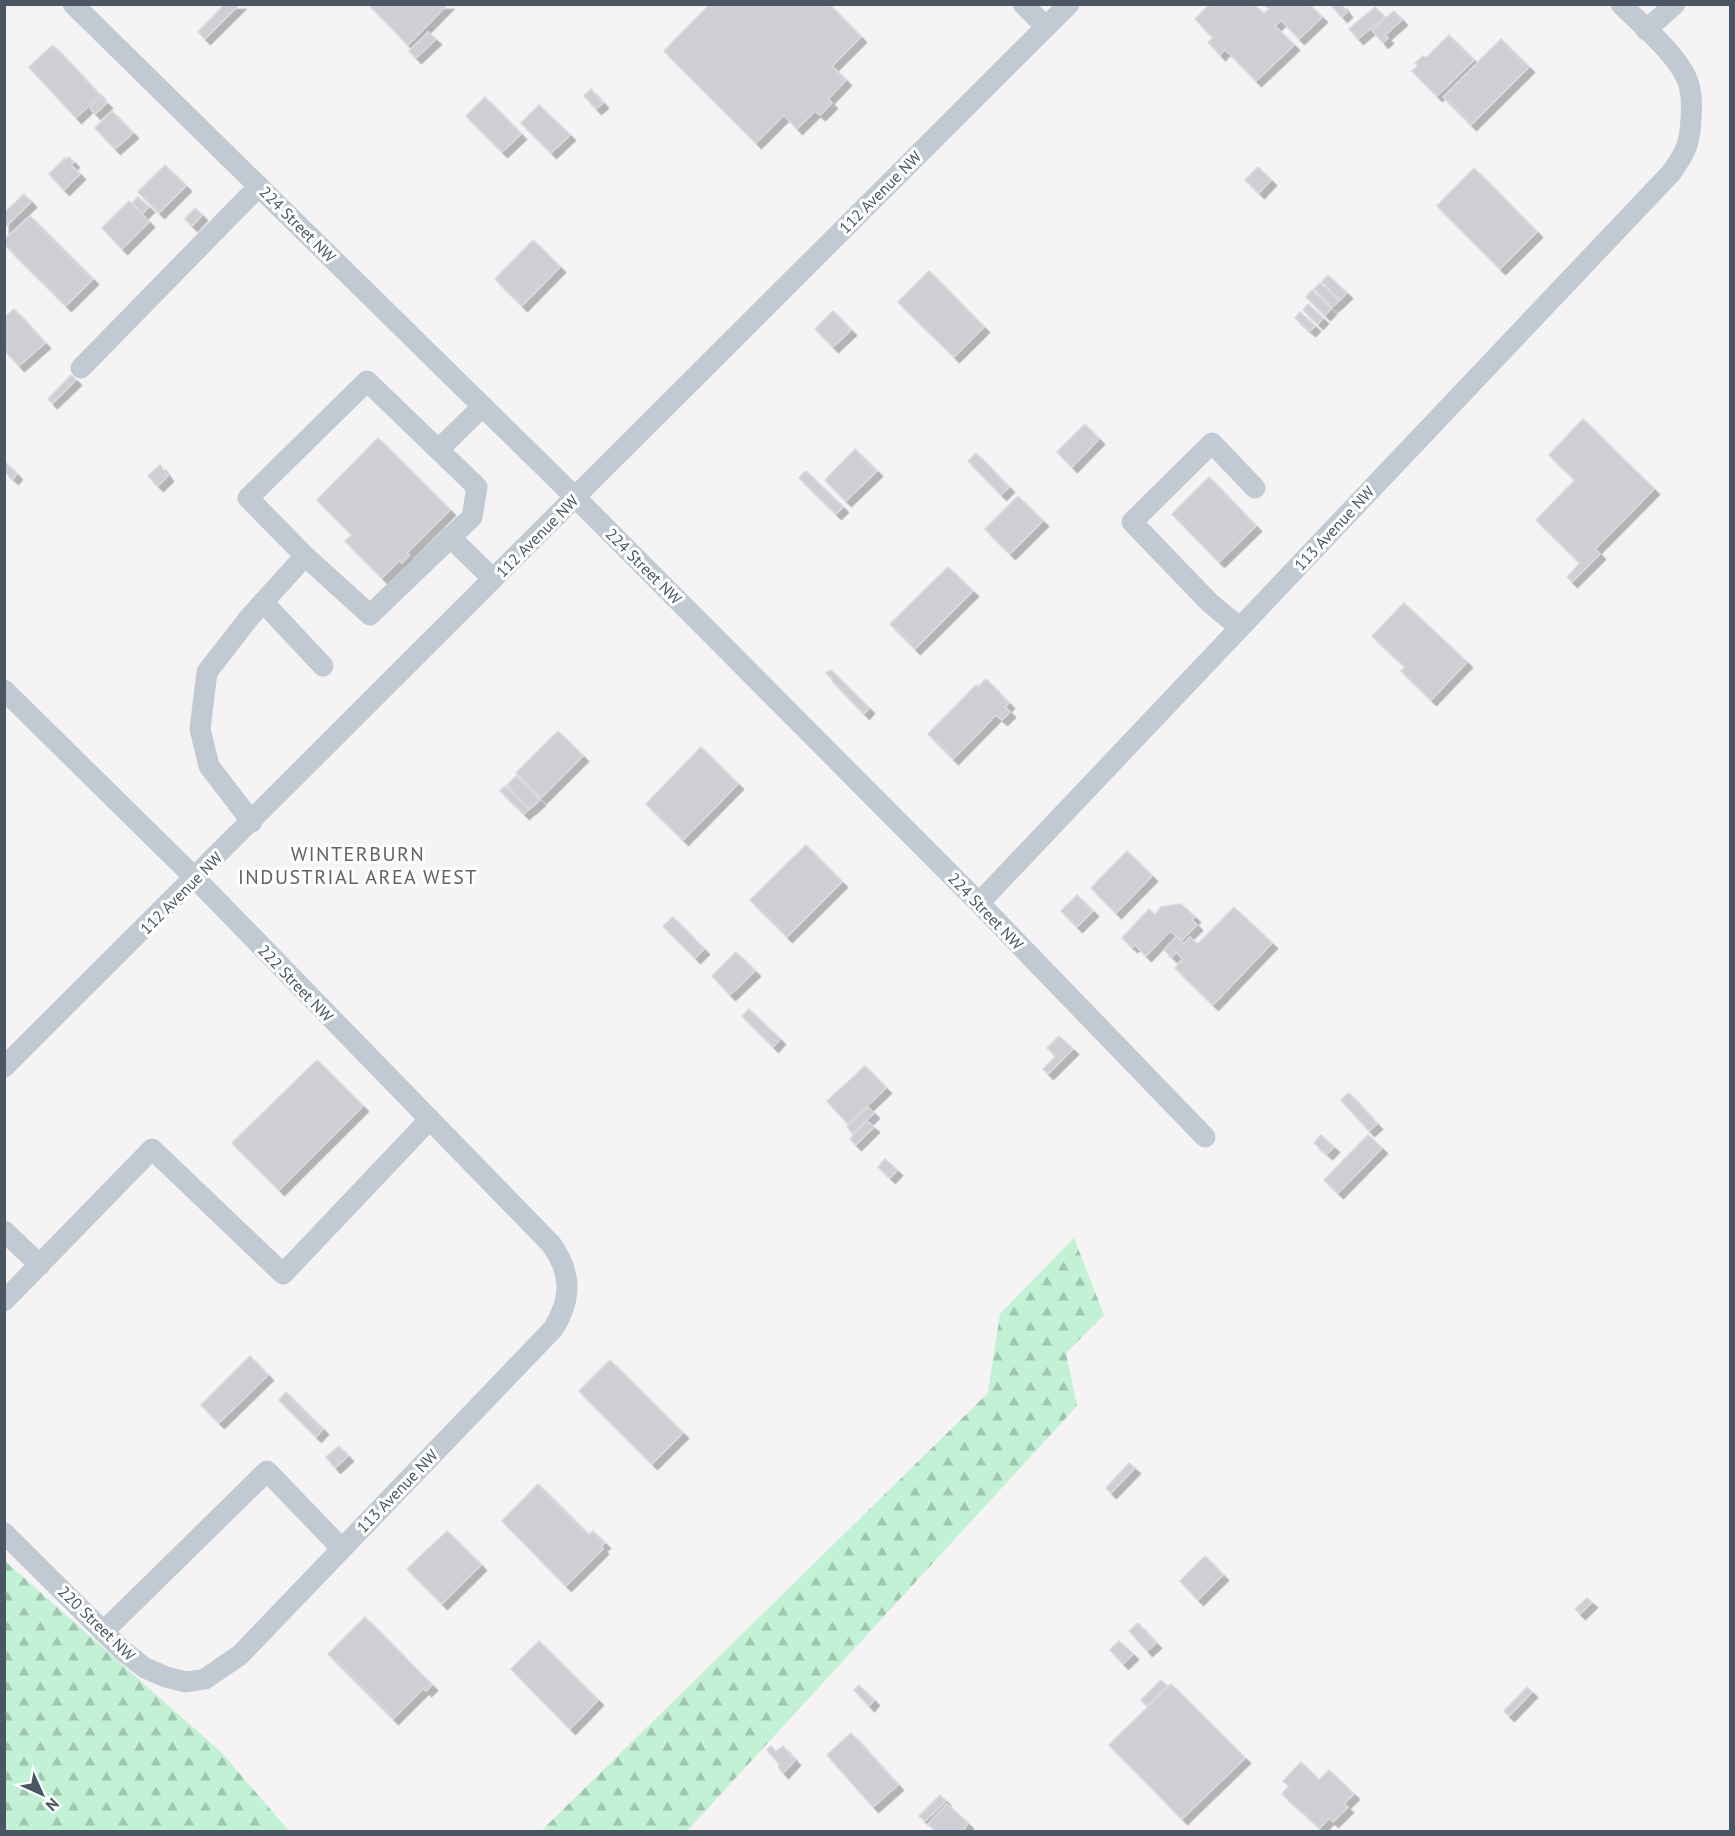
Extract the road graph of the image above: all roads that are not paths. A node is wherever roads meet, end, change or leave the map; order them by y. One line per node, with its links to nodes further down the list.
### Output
1 (73, 4): 8 (street, 224 Street NW)
2 (1023, 4): 6 (street)
3 (1069, 4): 6 (street, 112 Avenue NW)
4 (1621, 4): 7 (street)
5 (1675, 4): 7 (street)
6 (1046, 27): 13 (street, 112 Avenue NW)
7 (1646, 30): 18 (street, 113 Avenue NW)
8 (259, 186): 9 (street); 10 (street, 224 Street NW)
9 (81, 368)
10 (483, 406): 11 (street); 13 (street, 224 Street NW)
11 (439, 449): 14 (street); 15 (street)
12 (1255, 488): 18 (street)
13 (575, 497): 16 (street, 112 Avenue NW); 23 (street, 224 Street NW)
14 (450, 537): 15 (street); 16 (street)
15 (305, 556): 17 (street)
16 (493, 579): 21 (street, 112 Avenue NW)
17 (263, 602): 19 (street); 21 (street)
18 (1240, 628): 23 (street, 113 Avenue NW)
19 (323, 666)
20 (4, 690): 22 (street, 222 Street NW)
21 (252, 822): 22 (street, 112 Avenue NW)
22 (195, 879): 24 (street, 112 Avenue NW); 25 (street, 222 Street NW)
23 (979, 903): 26 (street, 224 Street NW)
24 (4, 1067)
25 (430, 1119): 28 (street); 29 (street, 222 Street NW)
26 (1205, 1137)
27 (4, 1231): 28 (street)
28 (40, 1265): 30 (street)
29 (568, 1289): 32 (street, 113 Avenue NW)
30 (4, 1301)
31 (4, 1533): 33 (street, 220 Street NW)
32 (342, 1549): 33 (street); 34 (street, 113 Avenue NW)
33 (103, 1632): 34 (street, 220 Street NW)
34 (205, 1680)

